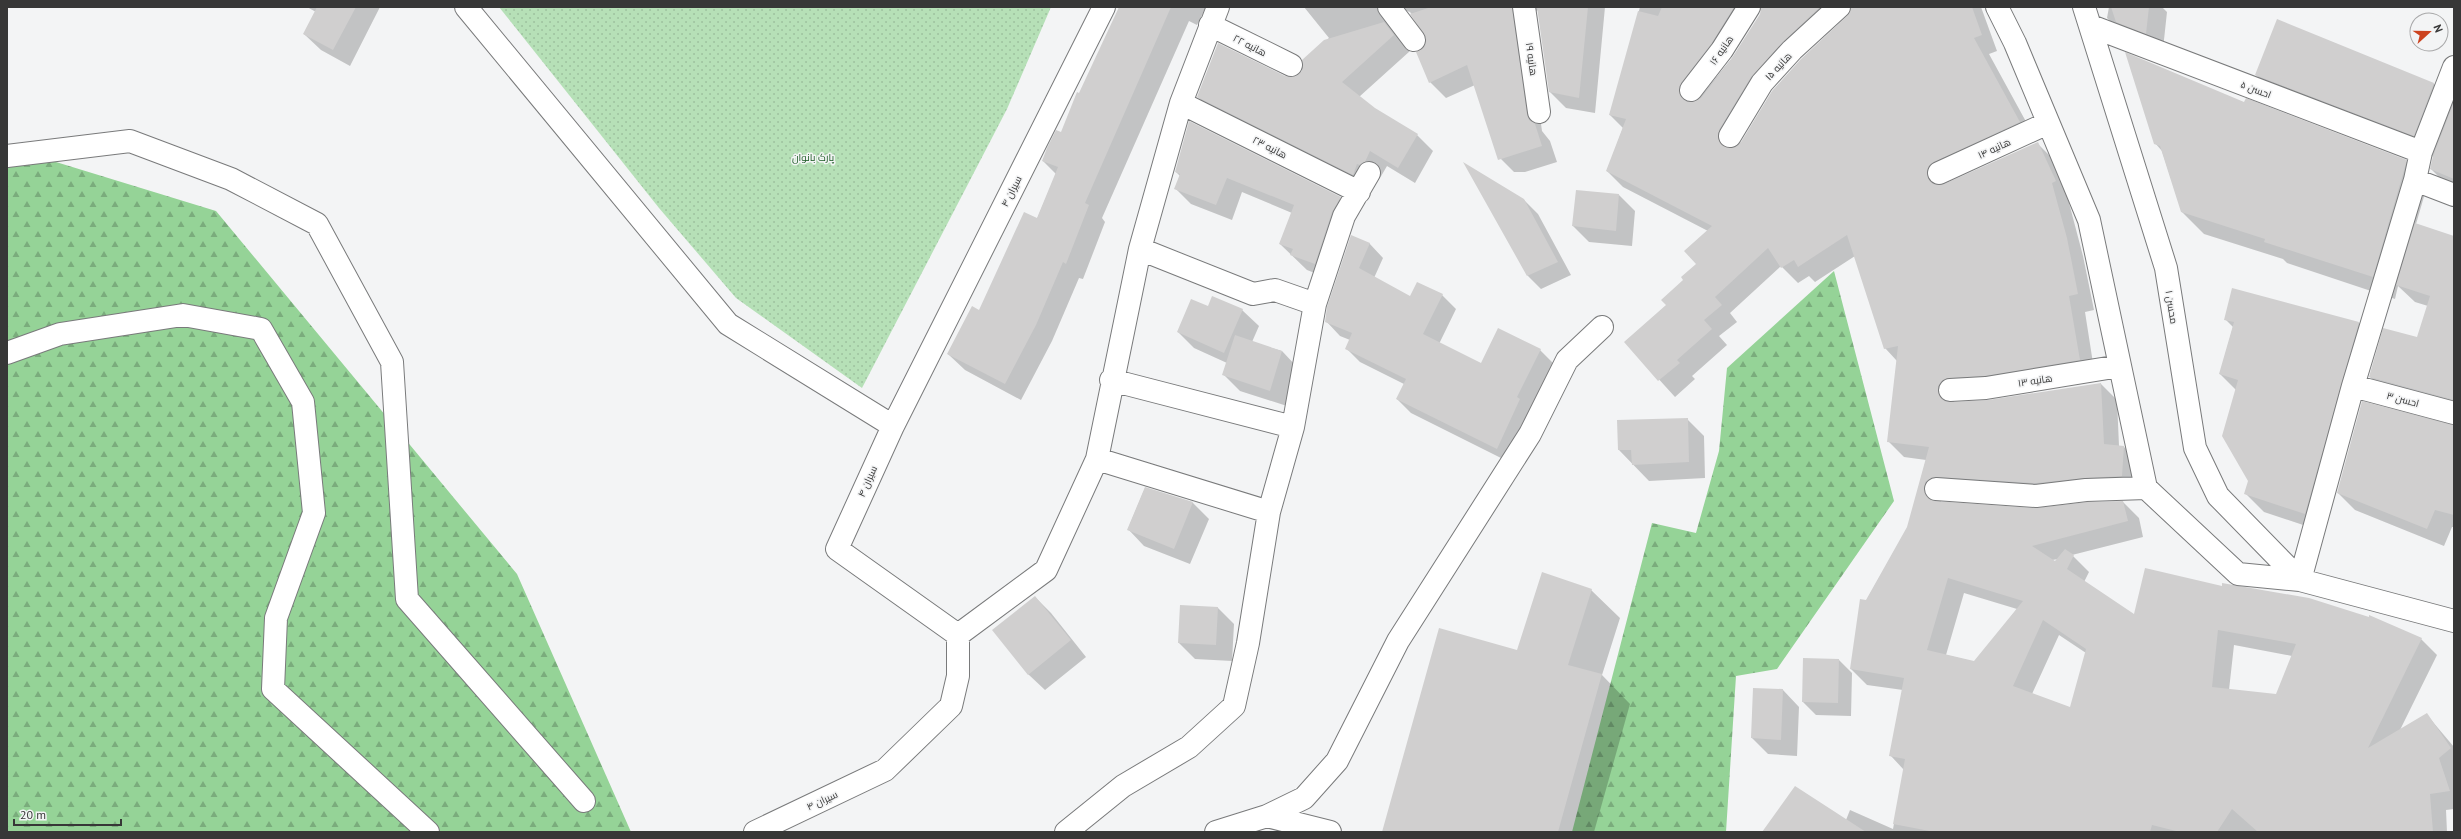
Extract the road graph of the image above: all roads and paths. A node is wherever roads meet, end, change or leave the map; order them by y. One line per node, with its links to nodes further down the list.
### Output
1 (466, 7): 34 (street)
2 (1104, 7): 34 (street, سیران ۴)
3 (1389, 7): 10 (street)
4 (1524, 7): 15 (street, هانیه ۱۹)
5 (1749, 7): 13 (street, هانیه ۱۶)
6 (1839, 7): 17 (street, هانیه ۱۵)
7 (1997, 7): 16 (street)
8 (1214, 16): 11 (street, هانیه ۲۲); 14 (street)
9 (2088, 16): 18 (street, احسن ۵); 40 (street, محسن ۱)
10 (1414, 40)
11 (1291, 65)
12 (2454, 67): 18 (street)
13 (1691, 90)
14 (1181, 103): 23 (street, هانیه ۲۳); 25 (street)
15 (1539, 112)
16 (2048, 123): 21 (street, هانیه ۱۴); 29 (street)
17 (1730, 136)
18 (2421, 152): 22 (street)
19 (7, 156): 43 (street)
20 (1369, 173): 23 (street)
21 (1940, 173)
22 (2415, 180): 24 (street); 31 (street)
23 (1359, 192): 26 (street)
24 (2454, 195)
25 (1140, 249): 26 (street); 30 (street)
26 (1315, 304): 35 (street)
27 (1602, 327): 44 (street)
28 (7, 352): 45 (street)
29 (2120, 366): 32 (street, هانیه ۱۳); 37 (street)
30 (1111, 380): 35 (street); 36 (street)
31 (2353, 386): 33 (street, احسن ۳); 40 (street)
32 (1950, 390)
33 (2454, 412)
34 (893, 426): 42 (street, سیران ۴)
35 (1293, 427): 39 (street)
36 (1096, 459): 39 (street); 42 (street)
37 (2146, 488): 38 (street); 40 (street)
38 (1936, 489)
39 (1269, 512): 47 (street)
40 (2300, 580): 41 (street)
41 (2454, 621)
42 (958, 635): 46 (street, سیران ۴)
43 (584, 801)
44 (1267, 816): 48 (street); 49 (street); 50 (street)
45 (428, 832)
46 (755, 832)
47 (1066, 832)
48 (1216, 832)
49 (1286, 832)
50 (1330, 832)

